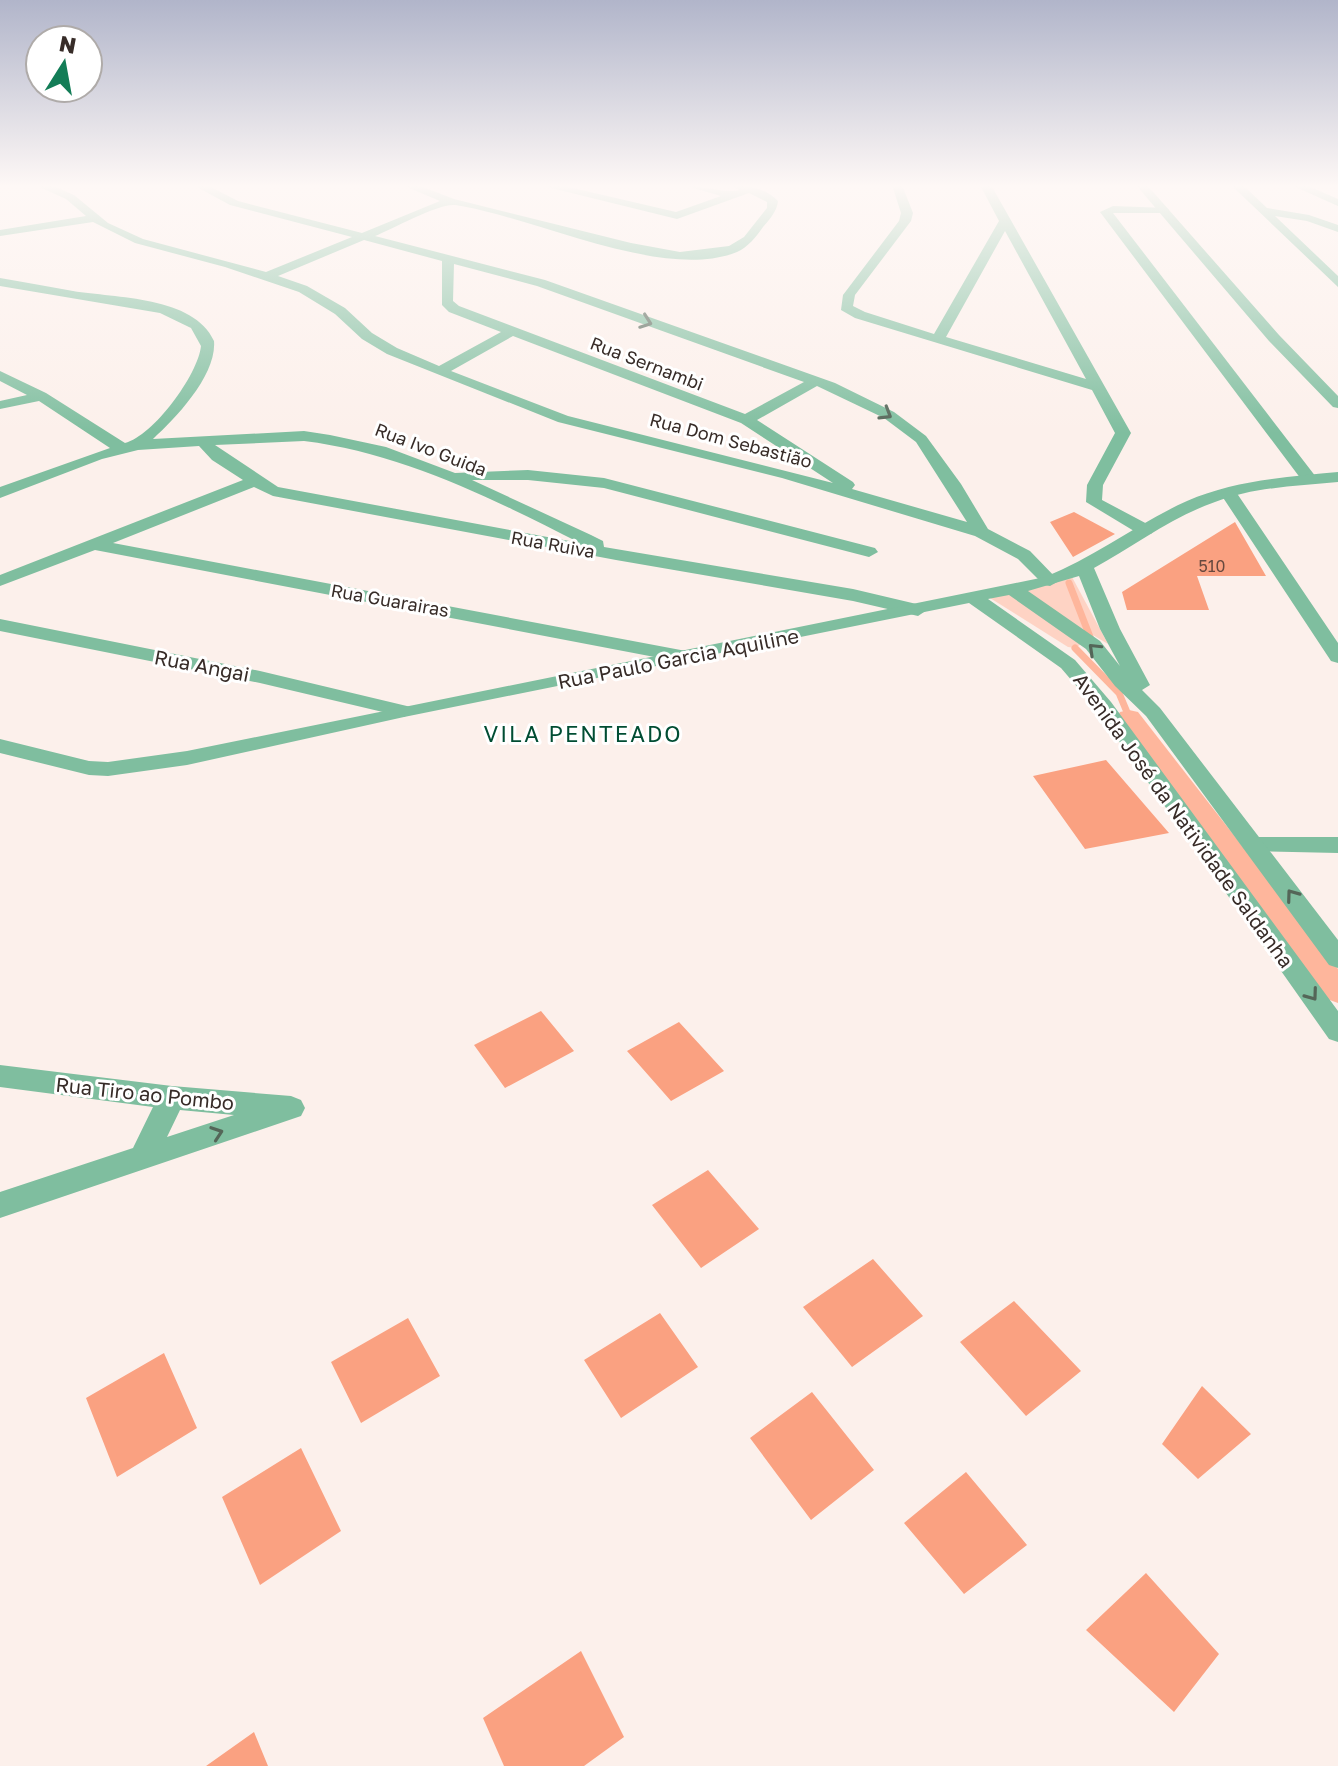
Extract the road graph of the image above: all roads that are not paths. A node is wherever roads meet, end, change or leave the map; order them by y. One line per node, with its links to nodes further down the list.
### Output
1 (235, 267): 11 (street, Rua Dom Sebastião)
2 (289, 267): 11 (street)
3 (448, 267): 14 (street, Rua Sernambi)
4 (485, 267): 18 (street, one-way to 18)
5 (869, 267): 15 (street)
6 (979, 267): 15 (street)
7 (1031, 267): 19 (street)
8 (1148, 267): 28 (street)
9 (1213, 267): 21 (street)
10 (1322, 267): 13 (street)
11 (268, 276): 16 (street, Rua Dom Sebastião)
12 (0, 282): 25 (street)
13 (1338, 283)
14 (512, 331): 16 (street); 23 (street, Rua Sernambi)
15 (938, 339): 19 (street)
16 (440, 371): 32 (street, Rua Dom Sebastião)
17 (0, 375): 20 (street)
18 (816, 381): 23 (street); 34 (street, one-way to 34)
19 (1098, 387): 33 (street)
20 (41, 396): 22 (street); 25 (street)
21 (1338, 404)
22 (0, 405)
23 (746, 420): 32 (street, Rua Sernambi)
24 (203, 442): 25 (street, Rua Ivo Guida); 26 (street, Rua Ivo Guida); 29 (street, Rua Ruiva)
25 (129, 447): 30 (street)
26 (444, 474): 36 (street); 37 (street, Rua Ivo Guida)
27 (1338, 477): 28 (street, Rua Paulo Garcia Aquiline)
28 (1310, 480): 31 (street, Rua Paulo Garcia Aquiline)
29 (254, 481): 35 (street); 37 (street, Rua Ruiva)
30 (0, 493)
31 (1228, 493): 33 (street, Rua Paulo Garcia Aquiline); 46 (street)
32 (866, 497): 34 (street, Rua Dom Sebastião)
33 (1145, 530): 38 (street, Rua Paulo Garcia Aquiline)
34 (981, 532): 40 (street, Rua Dom Sebastião)
35 (93, 544): 39 (street); 45 (street, Rua Guarairas)
36 (869, 552)
37 (616, 555): 43 (street, Rua Ruiva)
38 (1085, 568): 40 (street, Rua Paulo Garcia Aquiline); 48 (street)
39 (0, 581)
40 (1050, 581): 41 (street, Rua Paulo Garcia Aquiline)
41 (1013, 589): 42 (street, Rua Paulo Garcia Aquiline); 48 (street, Avenida José da Natividade Saldanha, one-way to 41)
42 (974, 598): 43 (street, Rua Paulo Garcia Aquiline); 53 (street, Avenida José da Natividade Saldanha, one-way to 53)
43 (918, 610): 45 (street, Rua Paulo Garcia Aquiline)
44 (0, 625): 47 (street, Rua Angai)
45 (686, 657): 47 (street, Rua Paulo Garcia Aquiline)
46 (1338, 657)
47 (404, 711): 49 (street, Rua Paulo Garcia Aquiline)
48 (1153, 712): 50 (street, Avenida José da Natividade Saldanha)
49 (0, 746)
50 (1256, 845): 51 (street); 52 (street, Avenida José da Natividade Saldanha, one-way to 50)
51 (1338, 845)
52 (1338, 958)
53 (1338, 1031)
54 (0, 1076): 55 (street, Rua Tiro ao Pombo)
55 (172, 1098): 56 (street); 56 (street, Rua Tiro ao Pombo, one-way to 55)
56 (143, 1157): 57 (street)
57 (0, 1205)

